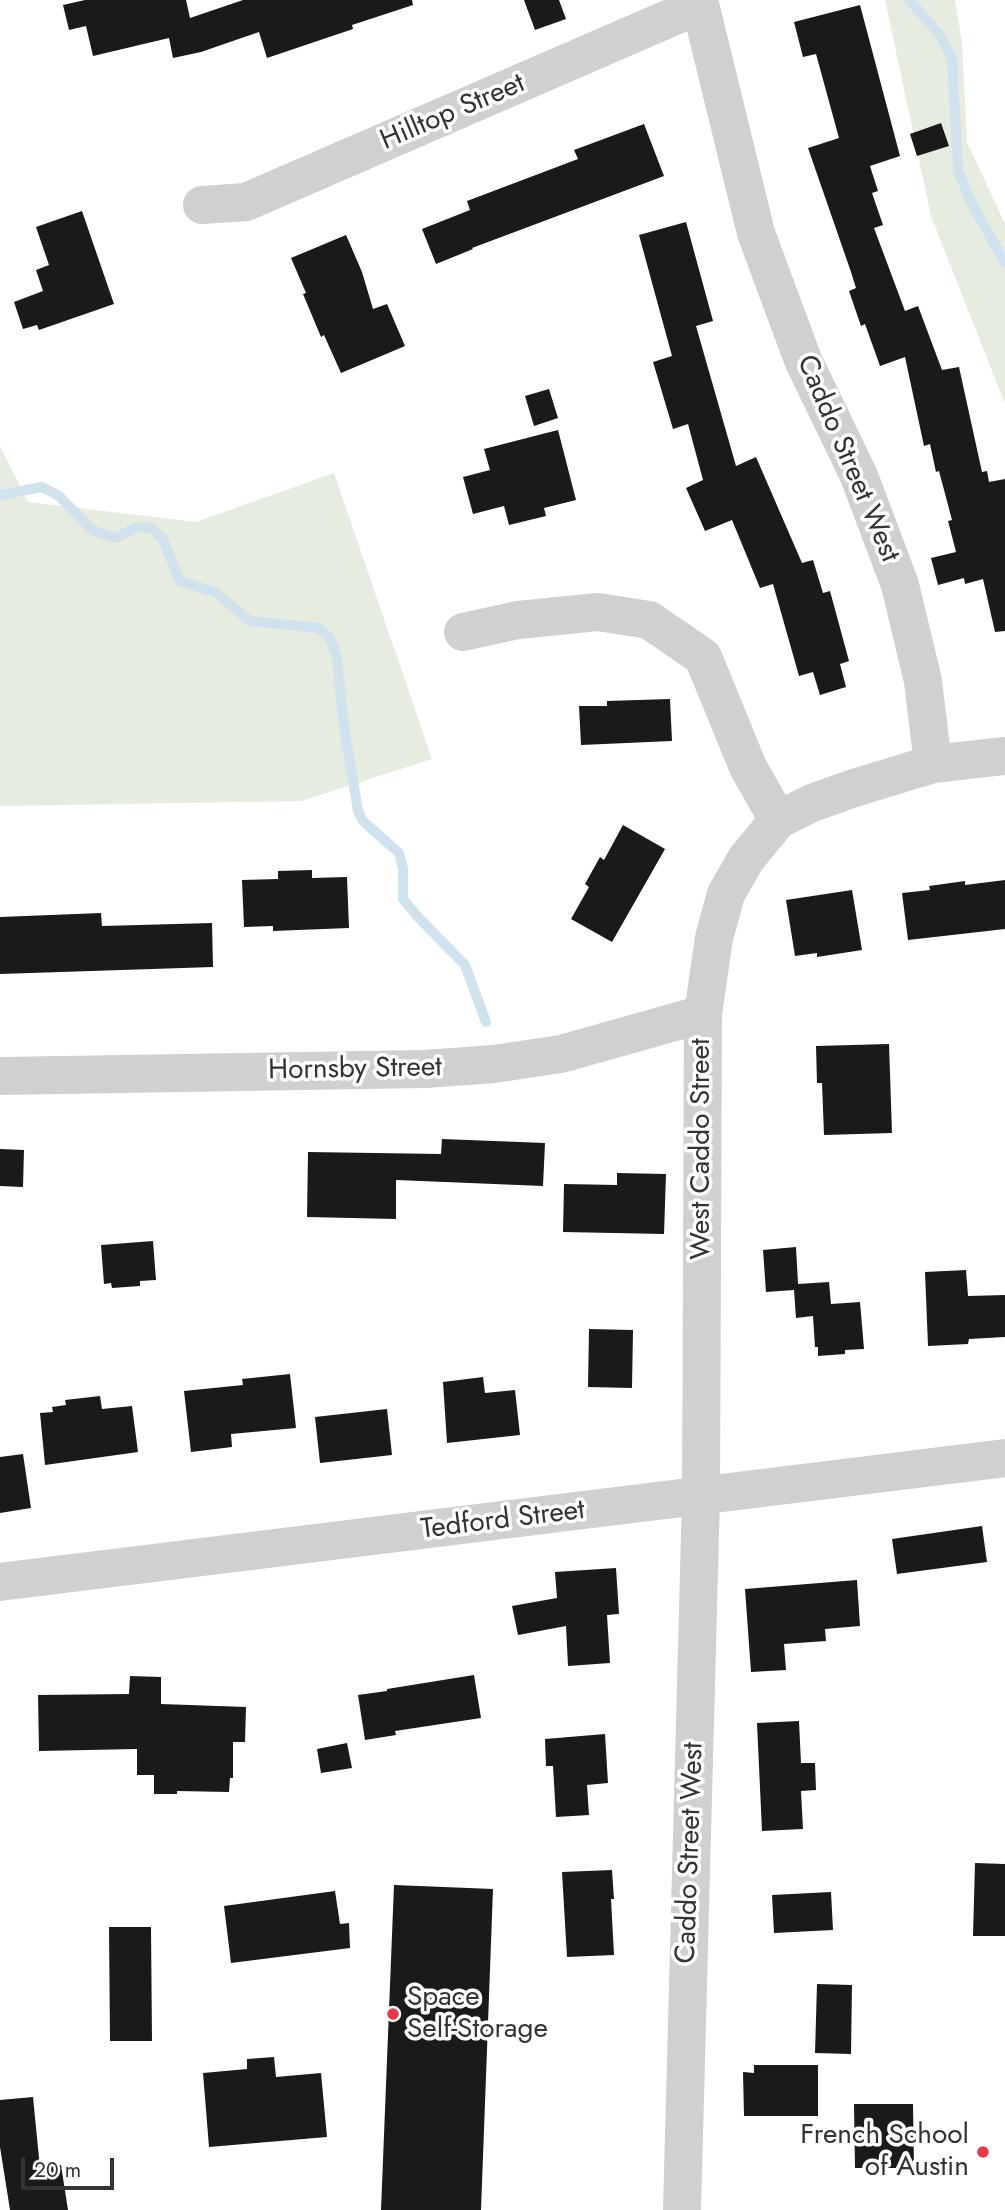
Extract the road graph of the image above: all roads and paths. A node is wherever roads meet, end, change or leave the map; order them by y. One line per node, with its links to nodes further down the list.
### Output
1 (699, 3): 2 (street, Hilltop Street); 5 (street, Caddo Street West)
2 (202, 205)
3 (463, 632): 6 (street)
4 (1005, 756): 5 (street)
5 (933, 764): 6 (street)
6 (778, 820): 7 (street, West Caddo Street)
7 (703, 1013): 8 (street, Hornsby Street); 10 (street, West Caddo Street)
8 (0, 1076)
9 (1005, 1458): 10 (street, Tedford Street)
10 (701, 1497): 11 (street, Tedford Street); 12 (street, Caddo Street West)
11 (0, 1582)
12 (682, 2210)

